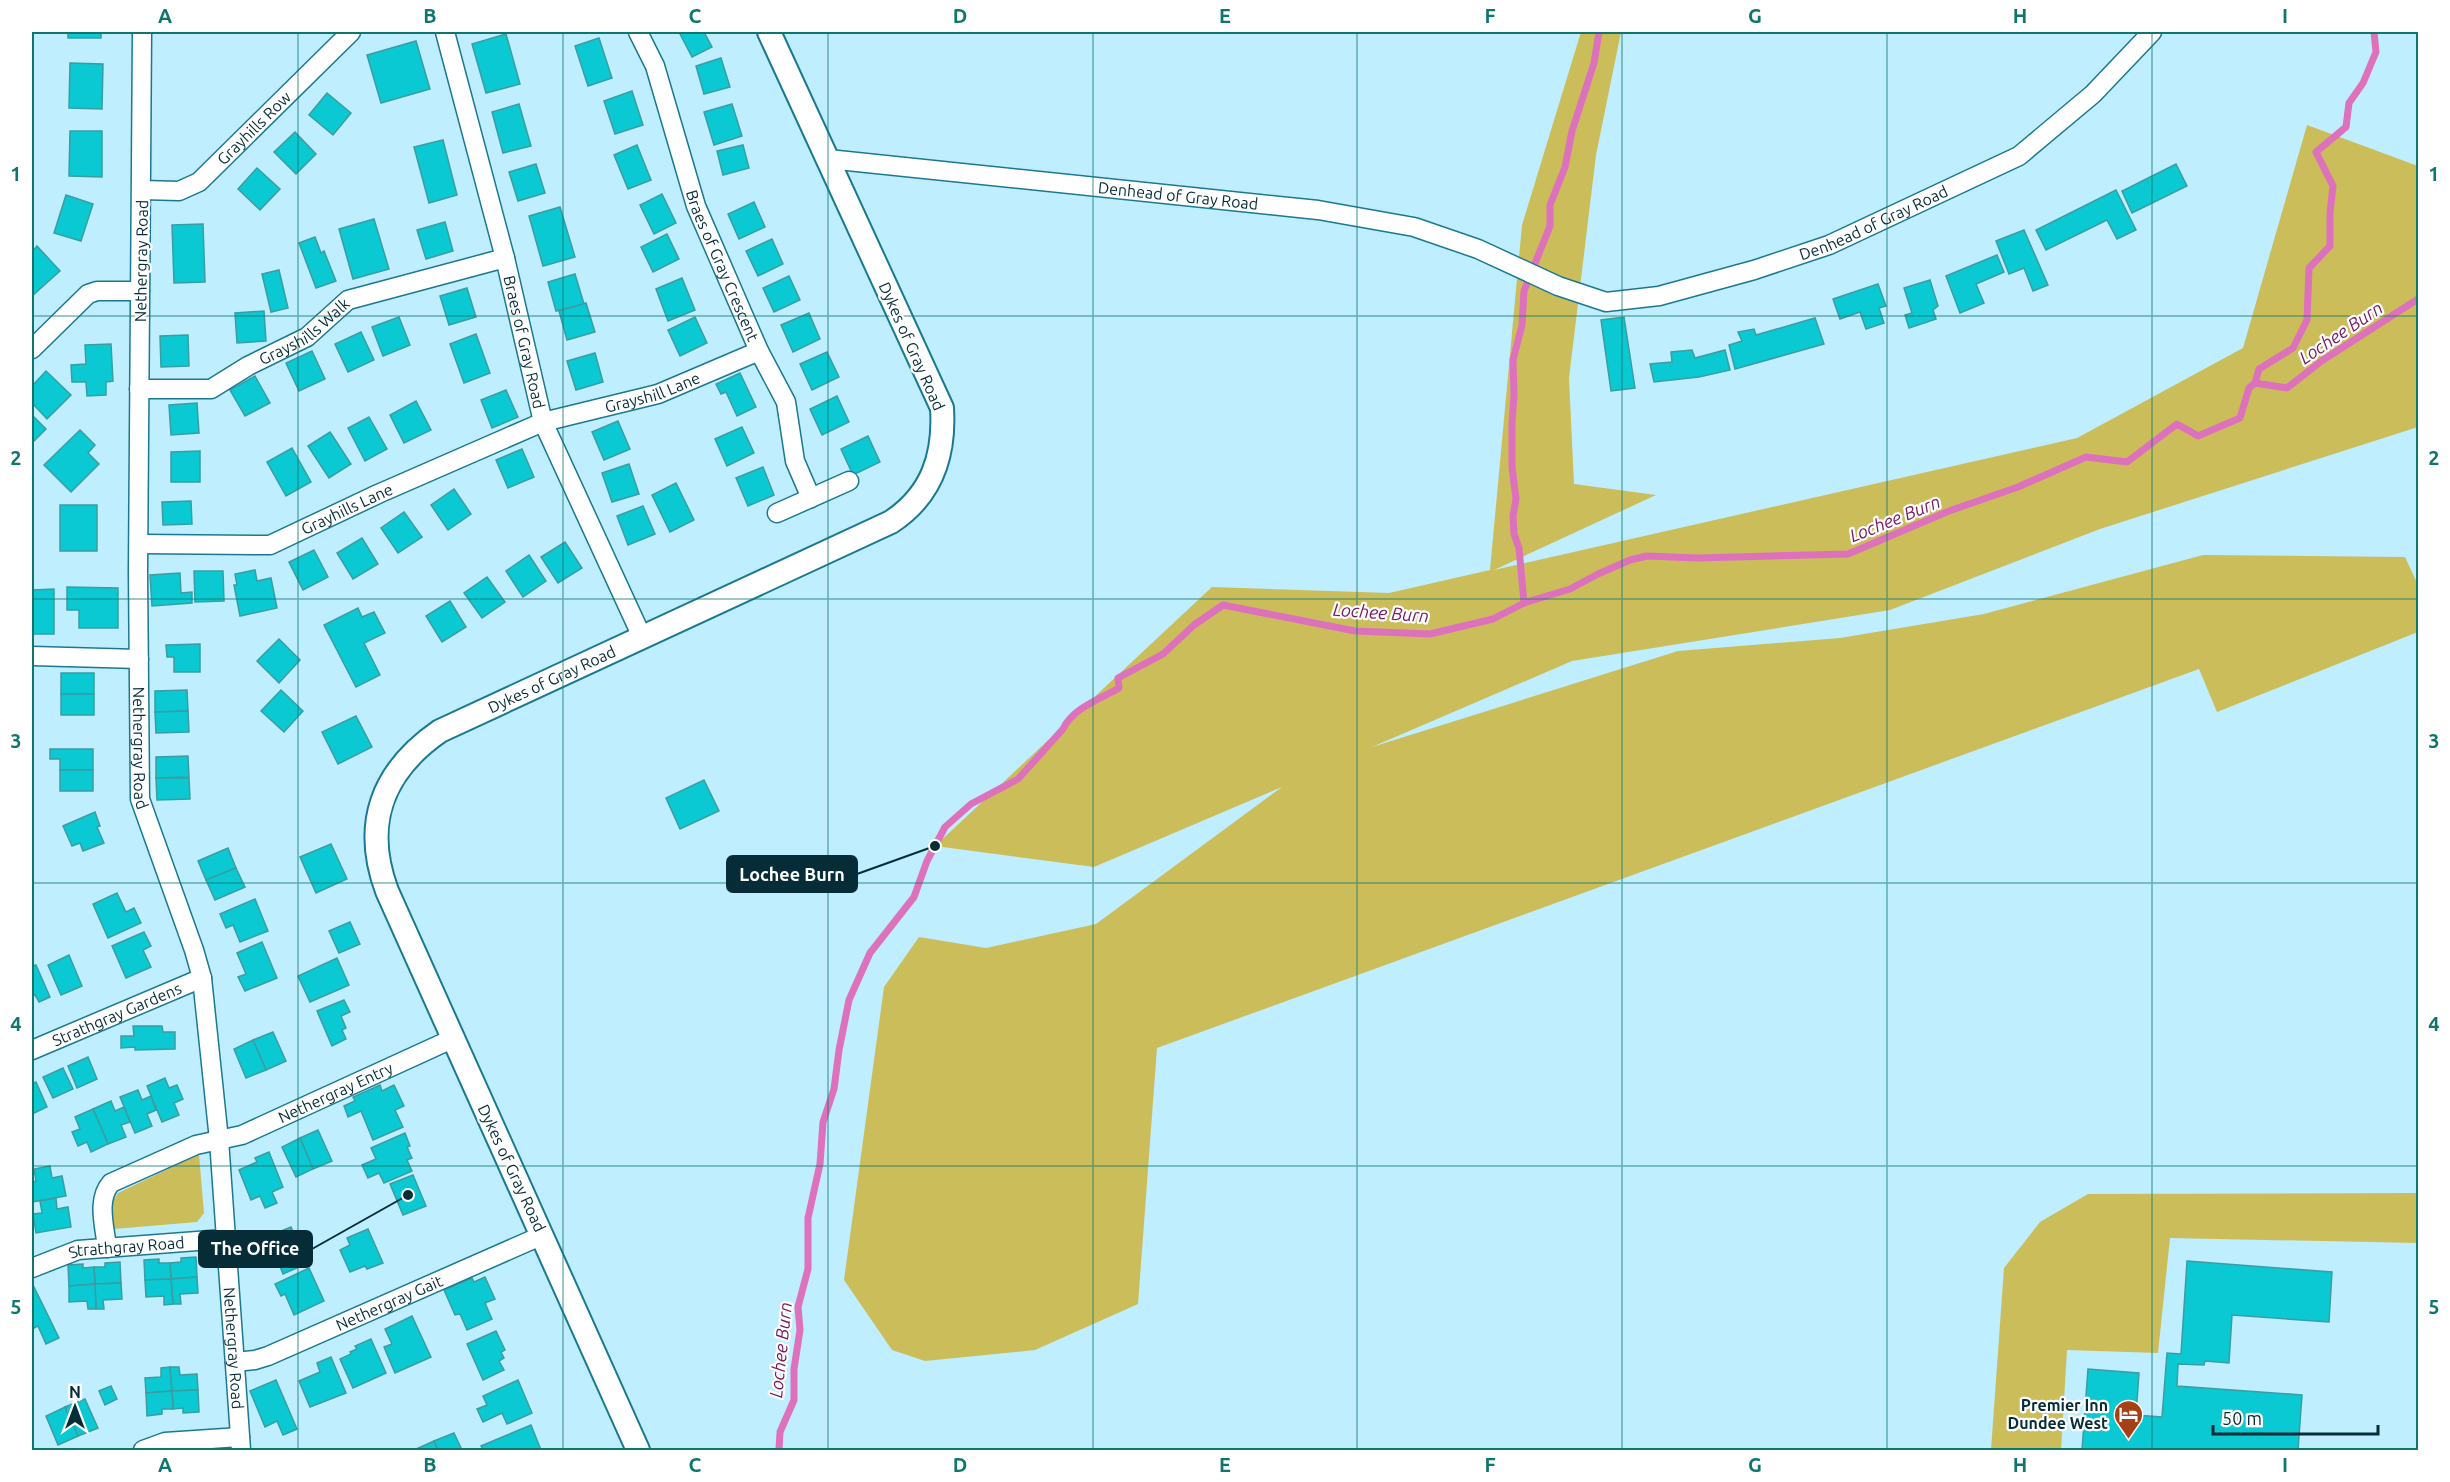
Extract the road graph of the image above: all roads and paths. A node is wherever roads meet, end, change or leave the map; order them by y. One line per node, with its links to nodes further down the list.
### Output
1 (142, 32): 8 (street, Nethergray Road)
2 (351, 32): 8 (street, Grayhills Row)
3 (445, 32): 9 (street, Braes of Gray Road)
4 (638, 32): 12 (street, Braes of Gray Crescent)
5 (769, 32): 7 (street, Dykes of Gray Road)
6 (2152, 32): 7 (street, Denhead of Gray Road)
7 (828, 159): 19 (street, Dykes of Gray Road)
8 (142, 190): 10 (street, Nethergray Road)
9 (505, 258): 13 (street, Grayshills Walk); 14 (street, Braes of Gray Road)
10 (140, 291): 11 (street); 13 (street, Nethergray Road)
11 (32, 349)
12 (759, 351): 14 (street, Grayshill Lane); 16 (street, Braes of Gray Crescent)
13 (140, 388): 18 (street, Nethergray Road)
14 (543, 422): 18 (street, Grayhills Lane); 19 (street, Braes of Gray Road)
15 (849, 481): 16 (street)
16 (811, 498): 17 (street)
17 (777, 513)
18 (139, 544): 21 (street, Nethergray Road)
19 (642, 637): 23 (street, Dykes of Gray Road)
20 (32, 656): 21 (street)
21 (139, 659): 22 (street, Nethergray Road)
22 (202, 978): 24 (street, Strathgray Gardens); 25 (street, Nethergray Road)
23 (452, 1039): 25 (street, Nethergray Entry); 26 (street, Dykes of Gray Road)
24 (32, 1050)
25 (219, 1140): 27 (street, Nethergray Road); 28 (street, Nethergray Entry)
26 (543, 1235): 30 (street, Nethergray Gait); 33 (street, Dykes of Gray Road)
27 (224, 1239): 28 (street, Strathgray Road); 30 (street, Nethergray Road)
28 (107, 1248): 29 (street, Strathgray Road)
29 (32, 1268)
30 (235, 1362): 31 (street, Nethergray Road)
31 (240, 1444): 32 (street)
32 (142, 1450)
33 (638, 1450)

